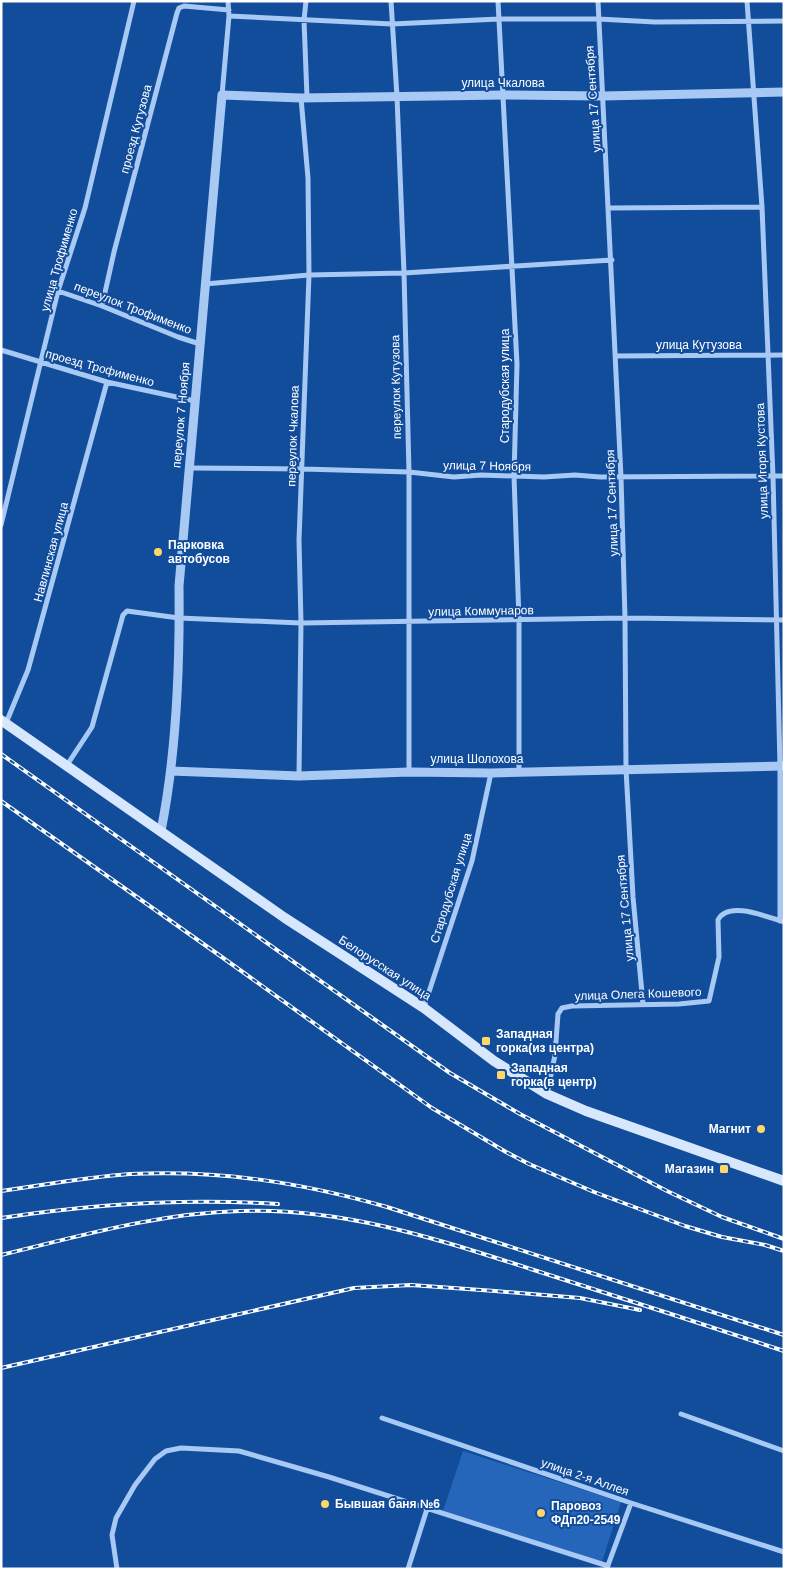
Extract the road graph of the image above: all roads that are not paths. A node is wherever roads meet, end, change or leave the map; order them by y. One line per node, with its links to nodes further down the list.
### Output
1 (134, 1): 29 (street, улица Трофименко)
2 (228, 1): 8 (street, переулок 7 Ноября)
3 (306, 1): 10 (street, переулок Чкалова)
4 (391, 1): 14 (street, переулок Кутузова)
5 (498, 1): 9 (street, Стародубская улица)
6 (598, 1): 11 (street, улица 17 Сентября)
7 (747, 1): 12 (street, улица Игоря Кустова)
8 (229, 13): 10 (street, проезд Кутузова); 17 (street, переулок 7 Ноября); 30 (street, проезд Кутузова)
9 (499, 19): 11 (street, проезд Кутузова); 14 (street, проезд Кутузова); 18 (street, Стародубская улица)
10 (304, 20): 14 (street, проезд Кутузова); 20 (street, переулок Чкалова)
11 (598, 20): 12 (street, проезд Кутузова); 19 (street, улица 17 Сентября)
12 (748, 21): 13 (street, проезд Кутузова); 16 (street, улица Игоря Кустова)
13 (784, 21)
14 (392, 24): 21 (street, переулок Кутузова)
15 (784, 92): 16 (street, улица Чкалова)
16 (754, 93): 19 (street, улица Чкалова); 22 (street, улица Игоря Кустова)
17 (222, 95): 20 (street, улица Чкалова); 28 (street, переулок 7 Ноября)
18 (504, 95): 19 (street, улица Чкалова); 21 (street, улица Чкалова); 25 (street, Стародубская улица)
19 (603, 96): 23 (street, улица 17 Сентября)
20 (304, 97): 21 (street, улица Чкалова); 27 (street, переулок Чкалова)
21 (397, 97): 26 (street, переулок Кутузова)
22 (762, 207): 23 (street); 33 (street, улица Игоря Кустова)
23 (609, 208): 24 (street, улица 17 Сентября)
24 (612, 260): 25 (street); 35 (street, улица 17 Сентября)
25 (513, 266): 26 (street); 42 (street, Стародубская улица)
26 (404, 273): 27 (street); 41 (street, переулок Кутузова)
27 (309, 275): 28 (street); 40 (street, переулок Чкалова)
28 (205, 284): 31 (street, переулок 7 Ноября)
29 (58, 291): 30 (street, переулок Трофименко); 36 (street, улица Трофименко)
30 (102, 306): 31 (street, переулок Трофименко)
31 (200, 344): 38 (street, переулок 7 Ноября)
32 (1, 350): 36 (street, проезд Трофименко)
33 (769, 354): 34 (street, улица Кутузова); 35 (street, улица Кутузова); 44 (street, улица Игоря Кустова)
34 (784, 355)
35 (615, 356): 43 (street, улица 17 Сентября)
36 (42, 363): 37 (street, проезд Трофименко); 46 (street, улица Трофименко)
37 (107, 382): 38 (street, проезд Трофименко); 53 (street, Навлинская улица)
38 (195, 401): 39 (street, переулок 7 Ноября)
39 (189, 468): 40 (street, улица 7 Ноября); 47 (street, переулок 7 Ноября)
40 (303, 469): 41 (street, улица 7 Ноября); 51 (street, переулок Чкалова)
41 (408, 472): 42 (street, улица 7 Ноября); 52 (street, переулок Кутузова)
42 (514, 476): 43 (street, улица 7 Ноября); 49 (street, Стародубская улица)
43 (621, 476): 44 (street, улица 7 Ноября); 48 (street, улица 17 Сентября)
44 (773, 476): 45 (street, улица 7 Ноября); 50 (street, улица Игоря Кустова)
45 (784, 476)
46 (1, 525)
47 (179, 618): 51 (street, улица Коммунаров); 54 (street, улица Коммунаров); 57 (street, переулок 7 Ноября)
48 (625, 618): 49 (street, улица Коммунаров); 50 (street, улица Коммунаров); 56 (street, улица 17 Сентября)
49 (519, 620): 52 (street, улица Коммунаров); 59 (street, Стародубская улица)
50 (781, 620): 55 (street, улица Игоря Кустова)
51 (301, 623): 52 (street, улица Коммунаров); 61 (street, переулок Чкалова)
52 (410, 623): 58 (street, переулок Кутузова)
53 (4, 722): 54 (main road, Белорусская улица)
54 (67, 765): 62 (main road, Белорусская улица)
55 (782, 766): 56 (street, улица Шолохова); 63 (street, улица Игоря Кустова)
56 (626, 769): 59 (street, улица Шолохова); 64 (street, улица 17 Сентября)
57 (171, 771): 61 (street, улица Шолохова); 62 (street, переулок 7 Ноября)
58 (409, 772): 60 (street, улица Шолохова); 61 (street, улица Шолохова)
59 (520, 772): 60 (street, улица Шолохова)
60 (491, 773): 65 (street, Стародубская улица)
61 (299, 776)
62 (161, 831): 65 (main road, Белорусская улица)
63 (782, 921): 64 (street, улица Олега Кошевого)
64 (644, 1004): 66 (street, улица Олега Кошевого)
65 (424, 1008): 66 (main road, Белорусская улица)
66 (547, 1094): 67 (main road, Белорусская улица)
67 (784, 1181)
68 (681, 1414): 70 (street)
69 (382, 1418): 71 (street, улица 2-я Аллея)
70 (784, 1451)
71 (631, 1503): 73 (street, улица 2-я Аллея); 74 (street)
72 (428, 1509): 74 (street); 75 (street); 76 (street)
73 (784, 1552)
74 (608, 1568)
75 (117, 1569)
76 (408, 1569)

